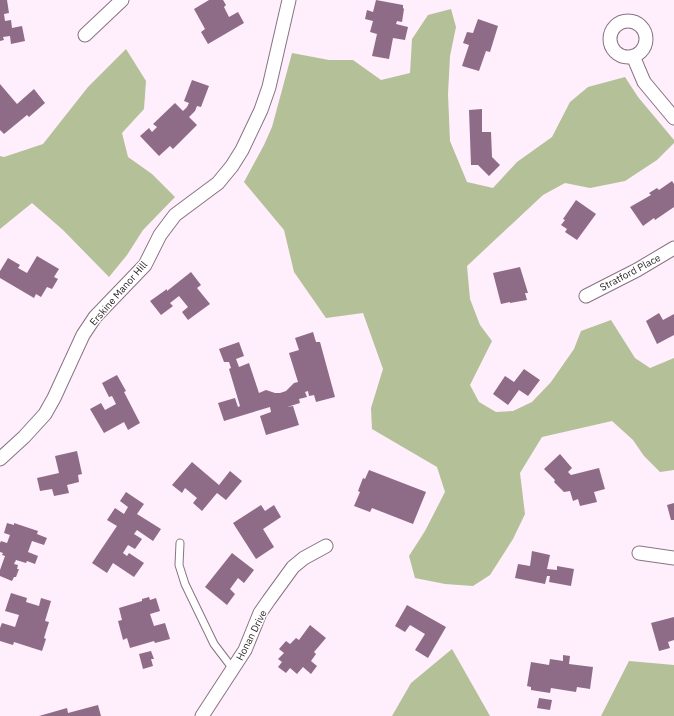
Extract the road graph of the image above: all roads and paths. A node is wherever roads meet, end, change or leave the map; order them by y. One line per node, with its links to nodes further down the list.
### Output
1 (122, 0): 3 (street)
2 (289, 0): 8 (street, Erskine Manor Hill)
3 (85, 34)
4 (633, 56): 5 (street)
5 (674, 118)
6 (674, 248): 7 (street, Stratford Place)
7 (586, 296)
8 (0, 459)
9 (180, 543): 13 (lane)
10 (326, 546): 13 (street, Honan Drive)
11 (639, 553): 12 (street)
12 (674, 558)
13 (233, 669): 14 (street, Honan Drive)
14 (202, 716)

